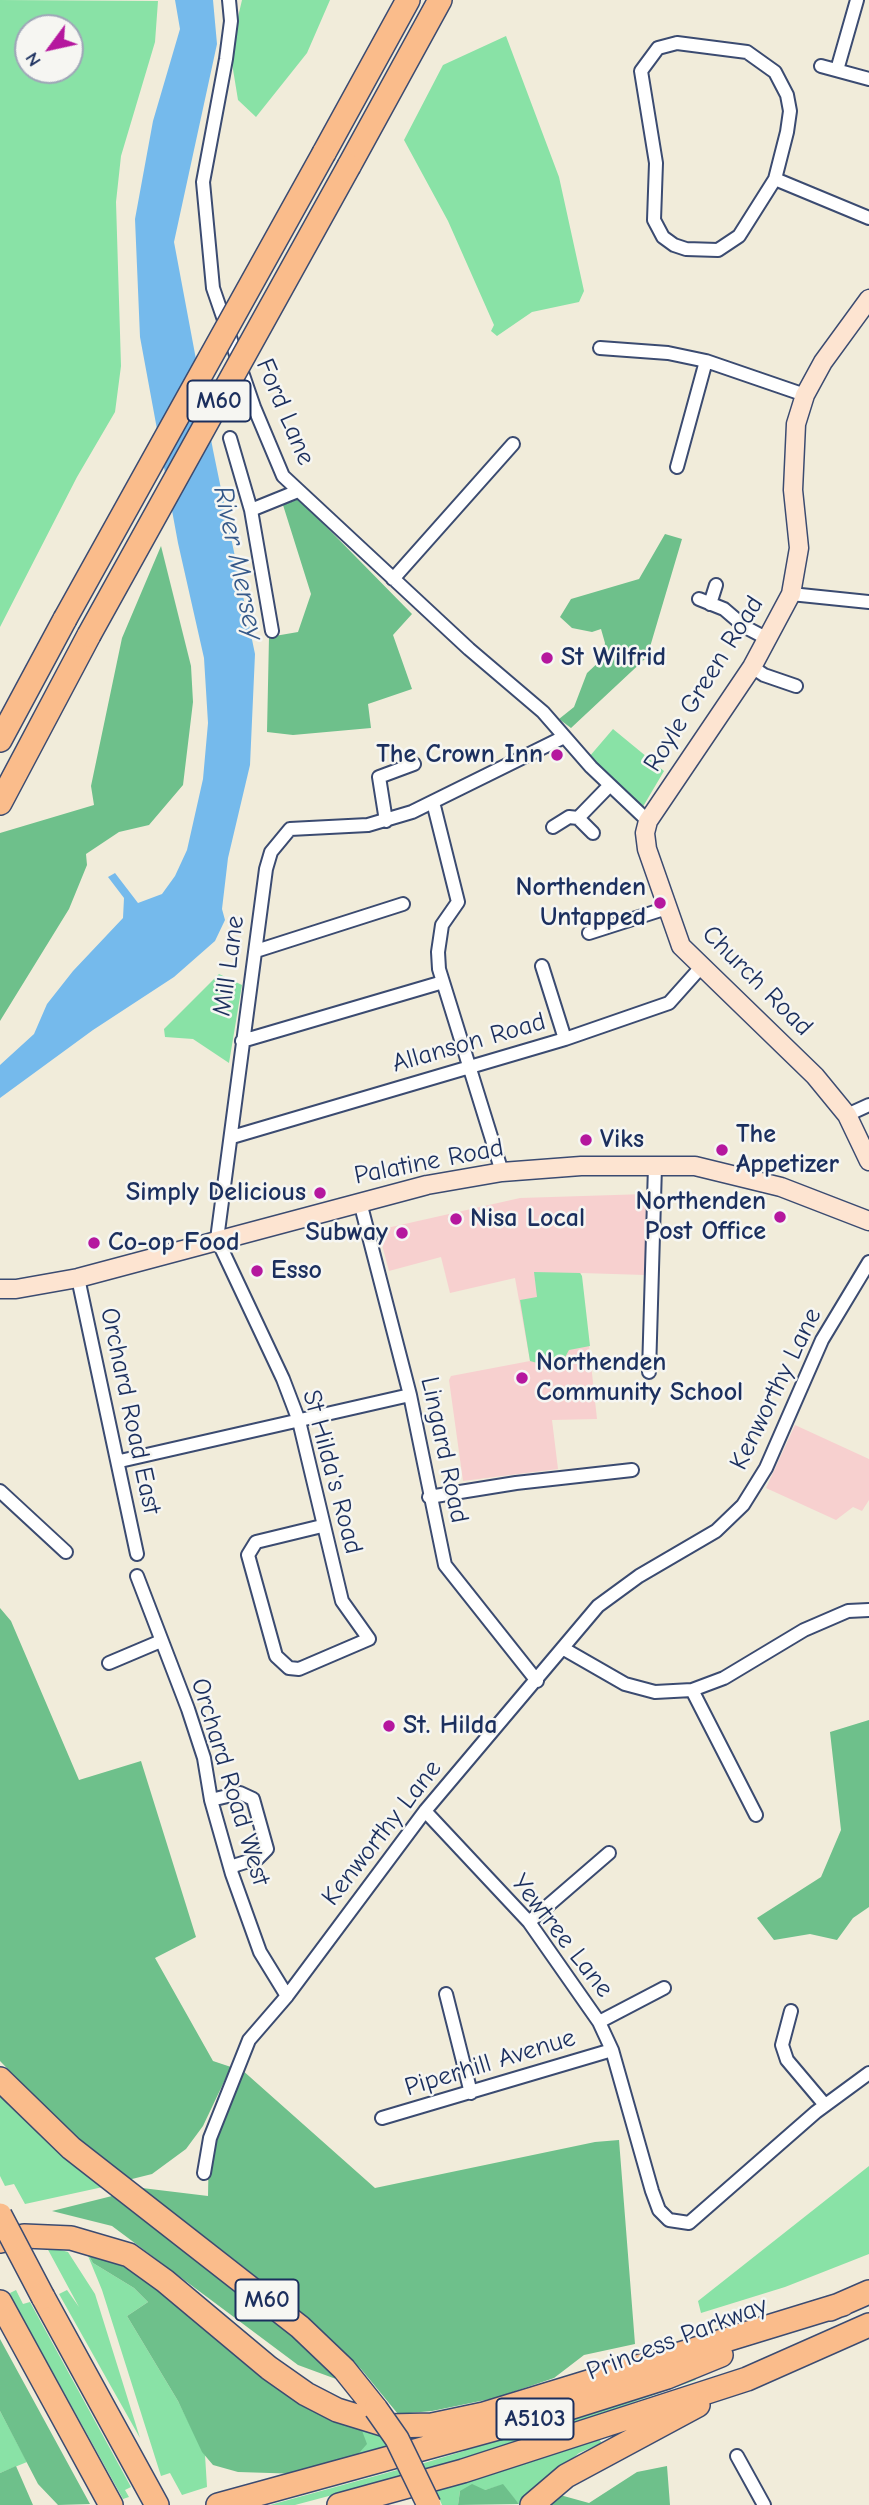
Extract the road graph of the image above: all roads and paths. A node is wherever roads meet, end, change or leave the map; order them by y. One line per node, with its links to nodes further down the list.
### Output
1 (229, 0): 17 (street, Ford Lane)
2 (408, 0): 28 (highway, M60, bridge)
3 (440, 0): 32 (highway, M60, bridge)
4 (857, 0): 6 (street)
5 (821, 66): 6 (street)
6 (837, 70): 7 (street)
7 (869, 79)
8 (775, 179): 8 (street); 9 (street)
9 (869, 218)
10 (869, 299): 13 (main road, Royle Green Road)
11 (600, 348): 12 (street)
12 (706, 361): 13 (street); 16 (street)
13 (806, 395): 21 (main road, Royle Green Road)
14 (230, 438): 18 (street)
15 (513, 444): 19 (street)
16 (677, 467)
17 (298, 491): 18 (street); 19 (street, Ford Lane)
18 (251, 510): 23 (street)
19 (393, 579): 27 (street, Ford Lane)
20 (716, 585): 24 (street)
21 (791, 594): 22 (street); 24 (main road, Royle Green Road)
22 (869, 602)
23 (272, 631)
24 (768, 639): 25 (main road, Royle Green Road)
25 (752, 667): 26 (street); 35 (main road, Royle Green Road)
26 (796, 686)
27 (564, 737): 30 (street, Ford Lane); 31 (street, Mill Lane)
28 (0, 740)
29 (414, 764): 34 (street)
30 (610, 785): 33 (street); 35 (street, Ford Lane)
31 (433, 802): 34 (street, Mill Lane); 44 (street)
32 (0, 803)
33 (578, 818): 36 (street); 37 (street)
34 (386, 821): 41 (street, Mill Lane)
35 (648, 821): 39 (main road, Church Road)
36 (553, 827)
37 (593, 833)
38 (403, 904): 41 (street)
39 (667, 908): 40 (street); 43 (main road, Church Road)
40 (589, 933)
41 (256, 951): 46 (street, Mill Lane)
42 (542, 965): 45 (street)
43 (702, 967): 45 (street, Allanson Road); 49 (main road, Church Road)
44 (443, 982): 46 (street); 47 (street)
45 (565, 1039): 47 (street, Allanson Road)
46 (242, 1041): 50 (street, Mill Lane)
47 (470, 1067): 50 (street, Allanson Road); 53 (street)
48 (869, 1105): 49 (street)
49 (847, 1115): 51 (main road, Church Road)
50 (232, 1137): 56 (street, Mill Lane)
51 (869, 1161)
52 (655, 1166): 53 (main road, Palatine Road); 55 (main road, Palatine Road); 60 (street)
53 (502, 1172): 54 (main road, Palatine Road)
54 (360, 1202): 56 (main road, Palatine Road); 61 (street, Lingard Road)
55 (869, 1221)
56 (217, 1239): 58 (main road, Palatine Road); 62 (street, St Hilda's Road)
57 (869, 1262): 73 (street, Kenworthy Lane)
58 (78, 1278): 59 (main road, Palatine Road); 63 (street, Orchard Road East)
59 (0, 1289)
60 (649, 1372)
61 (411, 1395): 62 (street); 66 (street, Lingard Road)
62 (299, 1421): 63 (street); 67 (street, St Hilda's Road)
63 (120, 1461): 69 (street, Orchard Road East)
64 (632, 1470): 66 (street)
65 (0, 1491): 68 (street)
66 (429, 1497): 75 (street, Lingard Road)
67 (323, 1526): 67 (street, St Hilda's Road)
68 (66, 1552)
69 (137, 1554)
70 (137, 1576): 72 (street, Orchard Road West)
71 (869, 1610): 76 (street)
72 (161, 1641): 74 (street); 77 (street, Orchard Road West)
73 (564, 1649): 75 (street, Kenworthy Lane); 76 (street)
74 (108, 1664)
75 (537, 1681): 78 (street, Kenworthy Lane)
76 (692, 1690): 79 (street)
77 (211, 1800): 81 (street, Orchard Road West); 81 (street)
78 (425, 1811): 82 (street, Yewtree Lane); 85 (street, Kenworthy Lane)
79 (756, 1815)
80 (609, 1853): 82 (street)
81 (230, 1867): 85 (street, Orchard Road West)
82 (528, 1922): 87 (street, Yewtree Lane)
83 (664, 1988): 87 (street)
84 (446, 1994): 91 (street)
85 (287, 1996): 94 (street, Kenworthy Lane)
86 (792, 2011): 92 (street)
87 (599, 2022): 88 (street, Yewtree Lane)
88 (611, 2050): 91 (street, Piperhill Avenue); 92 (street, Yewtree Lane)
89 (869, 2073): 92 (street)
90 (0, 2078): 107 (highway, M60, bridge)
91 (471, 2093): 93 (street, Piperhill Avenue)
92 (825, 2105)
93 (382, 2118)
94 (204, 2173)
95 (0, 2215): 104 (highway, bridge)
96 (0, 2241): 99 (highway)
97 (869, 2292): 99 (highway, Princess Parkway / A5103)
98 (0, 2302): 103 (highway)
99 (843, 2304): 105 (highway, Princess Parkway / A5103)
100 (869, 2325): 101 (highway, Princess Parkway / A5103)
101 (747, 2379): 106 (highway, Princess Parkway / A5103); 108 (highway)
102 (737, 2456): 109 (street)
103 (109, 2502)
104 (157, 2505)
105 (218, 2505)
106 (339, 2505)
107 (429, 2505)
108 (532, 2505)
109 (764, 2505)

